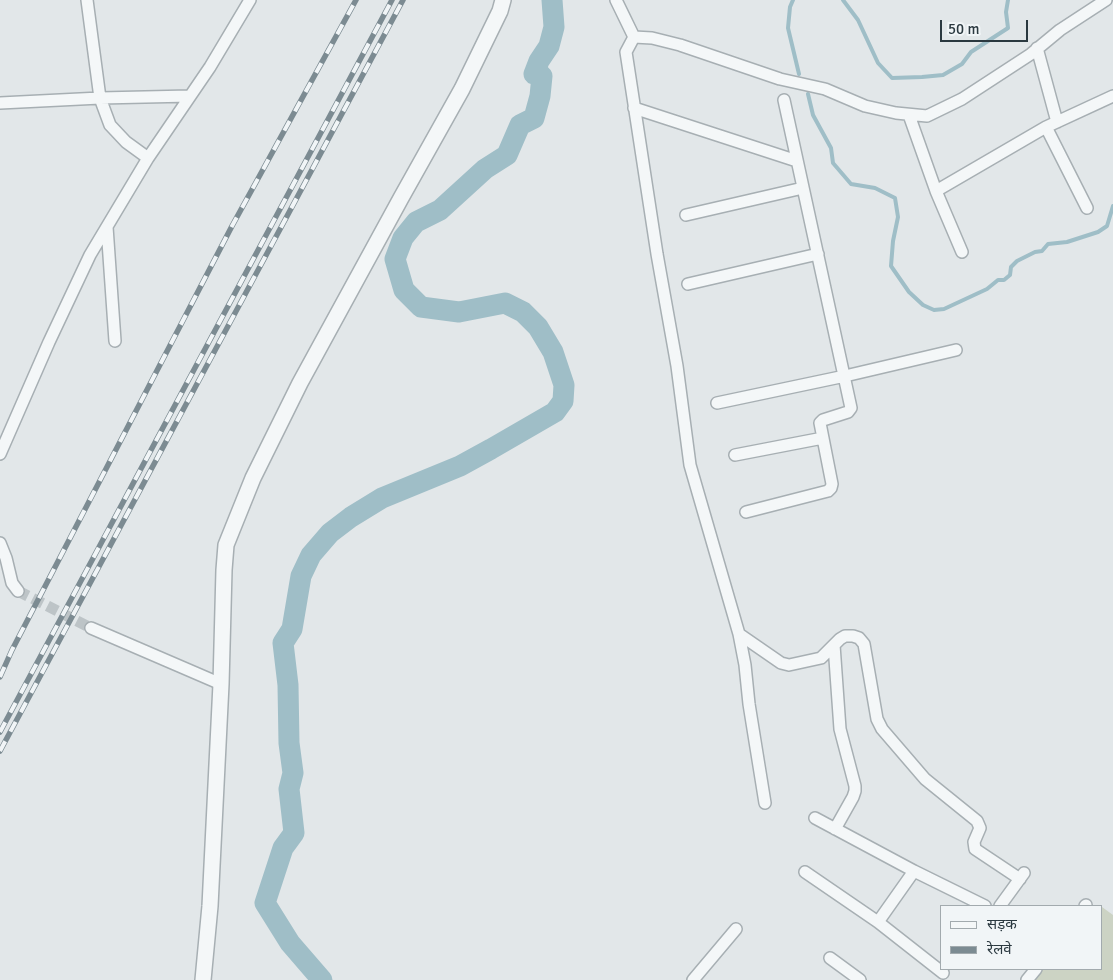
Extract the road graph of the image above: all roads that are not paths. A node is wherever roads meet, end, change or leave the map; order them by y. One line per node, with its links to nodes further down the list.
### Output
1 (87, 0): 10 (street)
2 (250, 0): 8 (street)
3 (503, 0): 40 (street)
4 (616, 0): 6 (street)
5 (1106, 0): 7 (street)
6 (634, 37): 13 (street); 14 (street)
7 (1037, 48): 14 (street); 15 (street)
8 (190, 96): 10 (street); 17 (street)
9 (1113, 96): 15 (street)
10 (100, 98): 12 (street); 17 (street)
11 (784, 100): 18 (street)
12 (0, 103)
13 (634, 108): 18 (street); 38 (street)
14 (909, 115): 20 (street)
15 (1057, 122): 16 (street)
16 (1046, 127): 20 (street); 21 (street)
17 (148, 158): 23 (street)
18 (797, 161): 19 (street)
19 (803, 188): 22 (street); 25 (street)
20 (936, 191): 24 (street)
21 (1088, 208)
22 (686, 215)
23 (107, 227): 27 (street); 32 (street)
24 (962, 252)
25 (818, 254): 26 (street); 29 (street)
26 (688, 284)
27 (115, 341)
28 (956, 350): 29 (street)
29 (844, 376): 30 (street); 31 (street)
30 (717, 403)
31 (822, 438): 33 (street); 34 (street)
32 (0, 454)
33 (736, 455)
34 (746, 512)
35 (0, 543): 36 (street)
36 (18, 591)
37 (91, 628): 40 (street)
38 (739, 634): 39 (street); 41 (street)
39 (834, 645): 43 (street); 47 (street)
40 (222, 684): 53 (street)
41 (765, 803)
42 (815, 818): 43 (street)
43 (834, 829): 44 (street)
44 (914, 871): 46 (street); 48 (street)
45 (804, 872): 48 (street)
46 (983, 905)
47 (1001, 905)
48 (878, 922): 52 (street)
49 (736, 929): 54 (street)
50 (830, 958): 55 (street)
51 (1035, 970): 56 (street)
52 (942, 974)
53 (203, 980)
54 (693, 980)
55 (860, 980)
56 (1027, 980)

